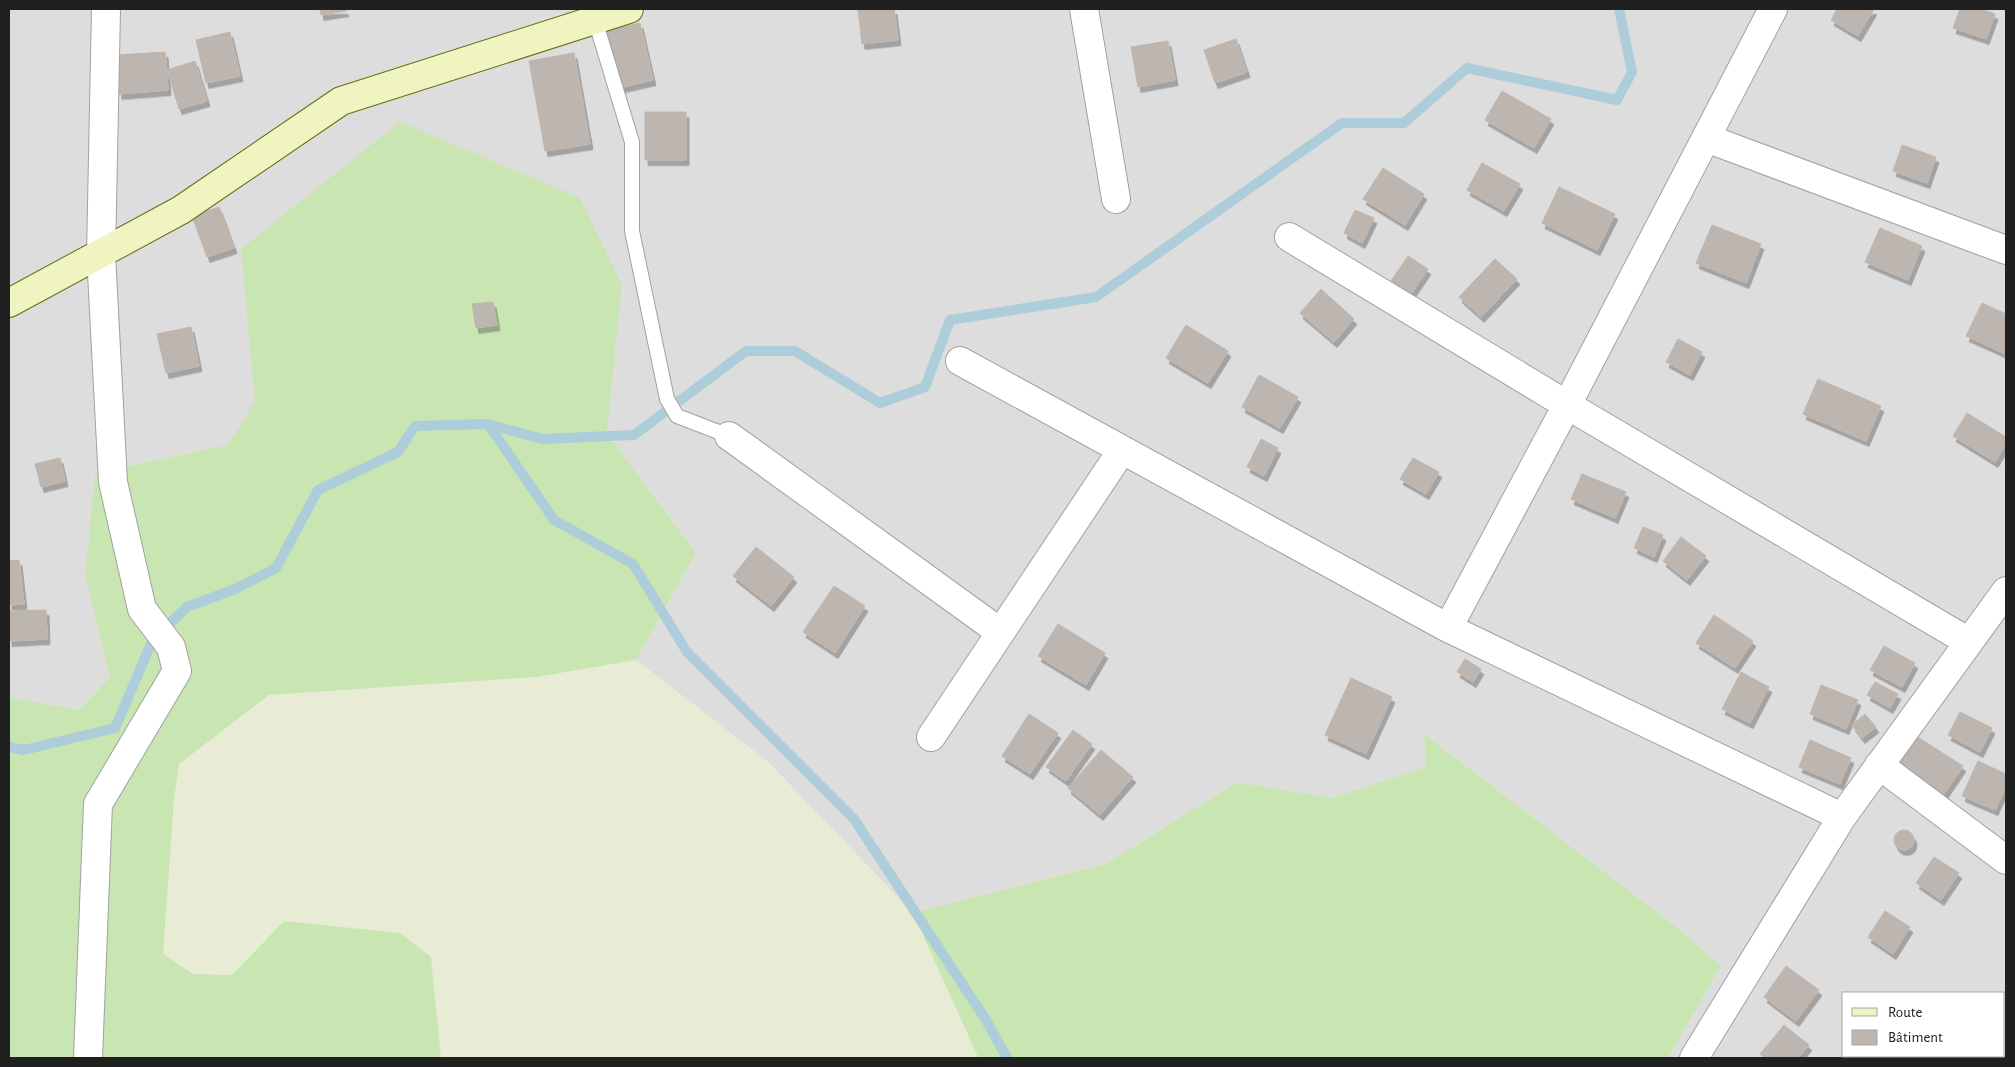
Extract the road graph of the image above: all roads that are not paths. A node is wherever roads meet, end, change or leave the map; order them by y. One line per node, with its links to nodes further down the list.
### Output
1 (106, 9): 10 (street)
2 (629, 9): 5 (street)
3 (1084, 9): 7 (street)
4 (1773, 9): 6 (street)
5 (595, 20): 10 (street); 14 (lane)
6 (1706, 138): 9 (street); 13 (street)
7 (1116, 198)
8 (1289, 237): 13 (street)
9 (2006, 250)
10 (101, 254): 11 (street); 24 (street)
11 (9, 303)
12 (960, 361): 15 (street)
13 (1567, 405): 17 (street); 19 (street)
14 (729, 436): 18 (street)
15 (1122, 450): 17 (street); 18 (street)
16 (2006, 591): 19 (street)
17 (1448, 628): 22 (street)
18 (1000, 632): 20 (street)
19 (1969, 642): 21 (street)
20 (930, 737)
21 (1879, 765): 22 (street); 23 (street)
22 (1842, 817): 25 (street)
23 (2006, 860)
24 (88, 1058)
25 (1694, 1058)

